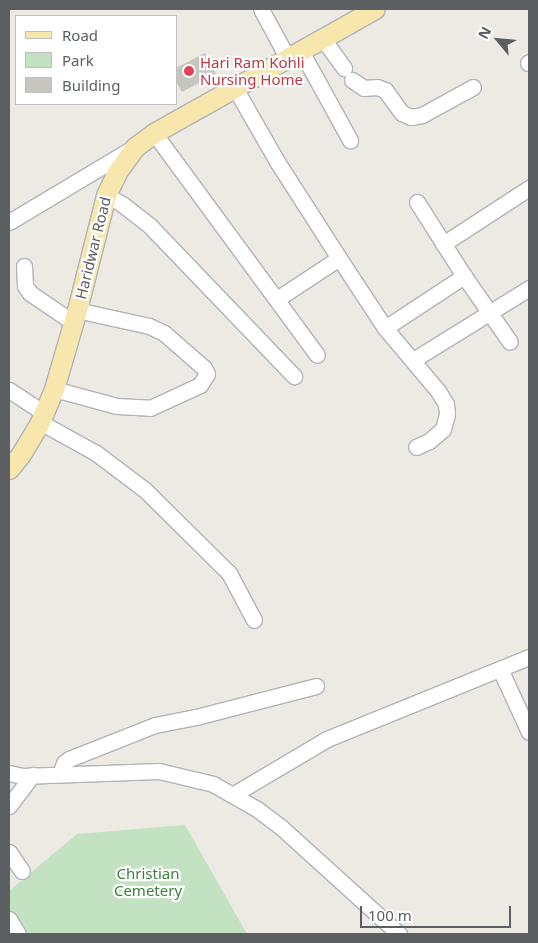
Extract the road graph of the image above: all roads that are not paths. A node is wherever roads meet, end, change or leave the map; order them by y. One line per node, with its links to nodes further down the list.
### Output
1 (261, 9): 4 (street)
2 (375, 9): 3 (main road, Haridwar Road)
3 (323, 39): 4 (main road, Haridwar Road); 5 (street)
4 (295, 55): 6 (main road, Haridwar Road); 8 (street)
5 (472, 87)
6 (235, 88): 7 (main road, Haridwar Road); 15 (street)
7 (154, 133): 9 (main road, Haridwar Road); 19 (street)
8 (350, 140)
9 (135, 147): 11 (main road, Haridwar Road); 13 (street)
10 (529, 188): 14 (street)
11 (106, 195): 21 (main road, Haridwar Road); 26 (street)
12 (417, 202): 14 (street)
13 (9, 222)
14 (443, 244): 17 (street)
15 (339, 258): 19 (street); 22 (street)
16 (24, 266): 21 (street)
17 (464, 276): 20 (street); 22 (street)
18 (529, 288): 20 (street)
19 (277, 299): 24 (street)
20 (490, 313): 23 (street); 25 (street)
21 (75, 317): 27 (main road, Haridwar Road); 27 (street)
22 (385, 328): 25 (street)
23 (510, 342)
24 (317, 355)
25 (413, 360): 30 (street)
26 (294, 376)
27 (54, 389): 29 (main road, Haridwar Road)
28 (9, 390): 29 (street)
29 (42, 418): 31 (main road, Haridwar Road); 32 (street)
30 (416, 446)
31 (9, 469)
32 (254, 620)
33 (529, 657): 34 (street)
34 (500, 669): 36 (street); 40 (street)
35 (316, 686): 38 (street)
36 (529, 732)
37 (9, 773): 39 (street)
38 (60, 774): 39 (street); 40 (street)
39 (32, 775): 41 (street)
40 (234, 794): 46 (street)
41 (9, 806)
42 (9, 852): 43 (street)
43 (22, 871)
44 (9, 919): 45 (street)
45 (18, 934)
46 (399, 934)

